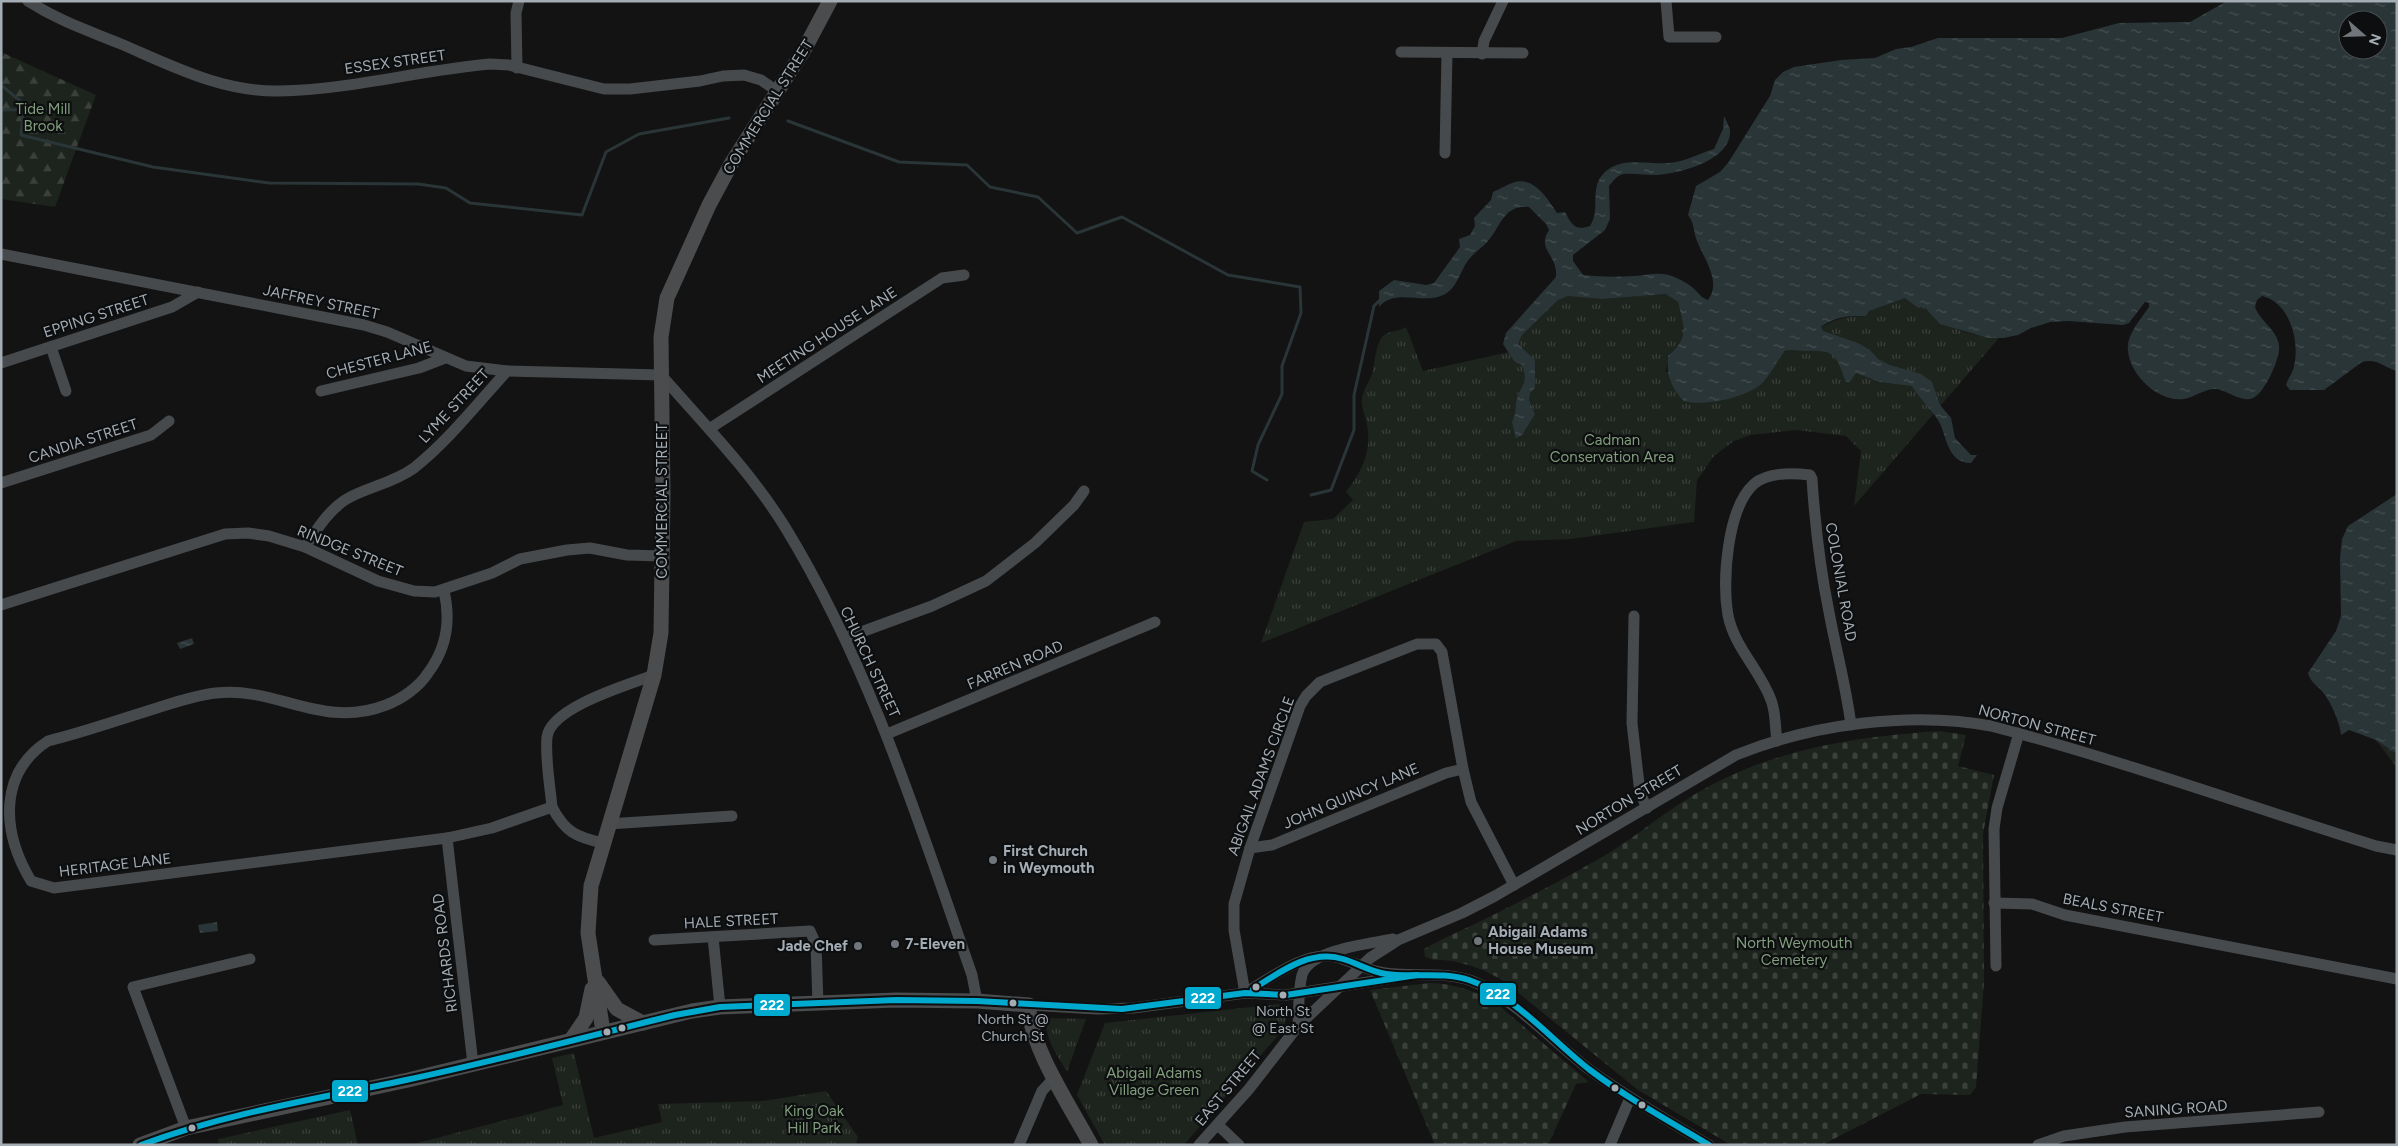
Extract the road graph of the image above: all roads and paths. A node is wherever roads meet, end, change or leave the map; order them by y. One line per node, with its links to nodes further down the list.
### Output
1 (28, 1): 11 (street, ESSEX STREET)
2 (519, 1): 11 (street)
3 (830, 1): 12 (main road, COMMERCIAL STREET)
4 (1503, 1): 10 (street)
5 (1666, 1): 6 (street)
6 (1716, 37)
7 (1401, 52): 9 (street)
8 (1523, 53): 10 (street)
9 (1447, 54): 10 (street); 13 (street)
10 (1482, 54)
11 (517, 68): 12 (street, ESSEX STREET)
12 (777, 91): 21 (main road, COMMERCIAL STREET)
13 (1445, 153)
14 (1, 254): 16 (street, JAFFREY STREET)
15 (964, 275): 25 (street, MEETING HOUSE LANE)
16 (198, 292): 17 (street, EPPING STREET); 18 (street, JAFFREY STREET)
17 (51, 347): 19 (street, EPPING STREET); 22 (street)
18 (444, 358): 20 (street, JAFFREY STREET); 23 (street, CHESTER LANE)
19 (1, 362)
20 (507, 371): 21 (street, JAFFREY STREET); 28 (street, LYME STREET)
21 (661, 375): 25 (street, CHURCH STREET); 29 (main road, COMMERCIAL STREET)
22 (66, 391)
23 (321, 391)
24 (169, 421): 26 (street, CANDIA STREET)
25 (709, 429): 34 (street, CHURCH STREET)
26 (1, 483)
27 (1084, 491): 34 (street)
28 (305, 547): 30 (street, RINDGE STREET); 31 (street, RINDGE STREET)
29 (662, 556): 30 (street, RINDGE STREET); 35 (main road, COMMERCIAL STREET)
30 (444, 591): 45 (street, HERITAGE LANE)
31 (1, 606)
32 (1634, 616): 42 (street)
33 (1155, 622): 38 (street, FARREN ROAD)
34 (845, 638): 38 (street, CHURCH STREET)
35 (654, 675): 41 (street); 44 (main road, COMMERCIAL STREET)
36 (1850, 725): 37 (street, NORTON STREET); 39 (street, NORTON STREET); 39 (street, COLONIAL ROAD)
37 (2019, 733): 48 (street, NORTON STREET); 50 (street)
38 (887, 734): 64 (street, CHURCH STREET)
39 (1777, 741): 42 (street, NORTON STREET)
40 (1462, 769): 47 (street, JOHN QUINCY LANE); 47 (street, ABIGAIL ADAMS CIRCLE); 49 (street, ABIGAIL ADAMS CIRCLE)
41 (552, 807): 45 (street, HERITAGE LANE); 46 (street)
42 (1647, 808): 49 (street, NORTON STREET)
43 (732, 816): 44 (street)
44 (608, 824): 46 (main road, COMMERCIAL STREET)
45 (447, 838): 72 (street, RICHARDS ROAD)
46 (603, 843): 59 (main road, COMMERCIAL STREET)
47 (1250, 848): 62 (street, ABIGAIL ADAMS CIRCLE)
48 (2397, 850)
49 (1514, 885): 51 (street, NORTON STREET)
50 (1994, 903): 56 (street); 60 (street, BEALS STREET)
51 (1407, 935): 54 (street, NORTON STREET); 57 (street, NORTON STREET)
52 (713, 937): 53 (street, HALE STREET); 65 (street, HALE STREET); 67 (street)
53 (654, 940)
54 (1319, 956): 57 (street); 62 (street, NORTON STREET); 63 (street)
55 (250, 959): 77 (street)
56 (1996, 966)
57 (1361, 967): 58 (street); 61 (street, NORTON STREET)
58 (1417, 975): 61 (street); 74 (street)
59 (595, 979): 68 (main road); 70 (main road, COMMERCIAL STREET); 71 (main road)
60 (2397, 979)
61 (1342, 986): 63 (street); 69 (street, EAST STREET)
62 (1245, 993): 63 (street); 66 (street)
63 (1300, 993): 69 (street)
64 (977, 1001): 65 (main road); 66 (main road)
65 (818, 1004): 67 (main road)
66 (1029, 1005): 73 (main road)
67 (720, 1008): 68 (main road)
68 (643, 1023): 70 (main road)
69 (1298, 1026): 76 (street, EAST STREET)
70 (600, 1032): 71 (main road)
71 (572, 1040): 72 (main road)
72 (473, 1064): 77 (main road)
73 (1055, 1077): 80 (street); 81 (main road)
74 (1630, 1098): 84 (street); 85 (street)
75 (2319, 1112): 86 (street, SANING ROAD)
76 (1218, 1125): 82 (street, EAST STREET); 83 (street)
77 (186, 1128): 78 (main road)
78 (164, 1140): 79 (main road)
79 (140, 1145)
80 (1019, 1145)
81 (1091, 1145)
82 (1199, 1145)
83 (1239, 1145)
84 (1610, 1145)
85 (1709, 1145)
86 (2038, 1145)

